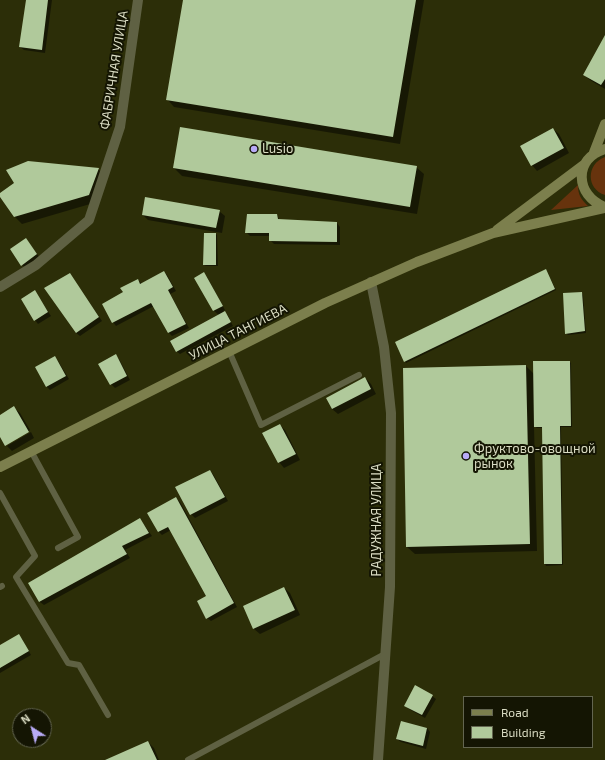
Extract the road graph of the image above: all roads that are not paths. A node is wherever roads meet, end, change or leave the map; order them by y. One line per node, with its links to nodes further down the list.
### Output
1 (138, 0): 9 (street, ФАБРИЧНАЯ УЛИЦА)
2 (605, 124): 4 (main road)
3 (605, 149): 4 (main road)
4 (593, 155): 5 (main road)
5 (585, 164): 6 (main road); 7 (main road)
6 (605, 207): 7 (main road)
7 (493, 233): 8 (main road, УЛИЦА ТАНГИЕВА)
8 (371, 282): 10 (main road, УЛИЦА ТАНГИЕВА); 16 (street, РАДУЖНАЯ УЛИЦА)
9 (0, 287)
10 (229, 351): 11 (lane); 12 (main road, УЛИЦА ТАНГИЕВА)
11 (359, 375)
12 (31, 451): 13 (main road, УЛИЦА ТАНГИЕВА); 15 (lane)
13 (0, 467)
14 (0, 494): 17 (lane)
15 (58, 548)
16 (385, 654): 18 (lane); 19 (street, РАДУЖНАЯ УЛИЦА)
17 (108, 715)
18 (188, 760)
19 (378, 760)

